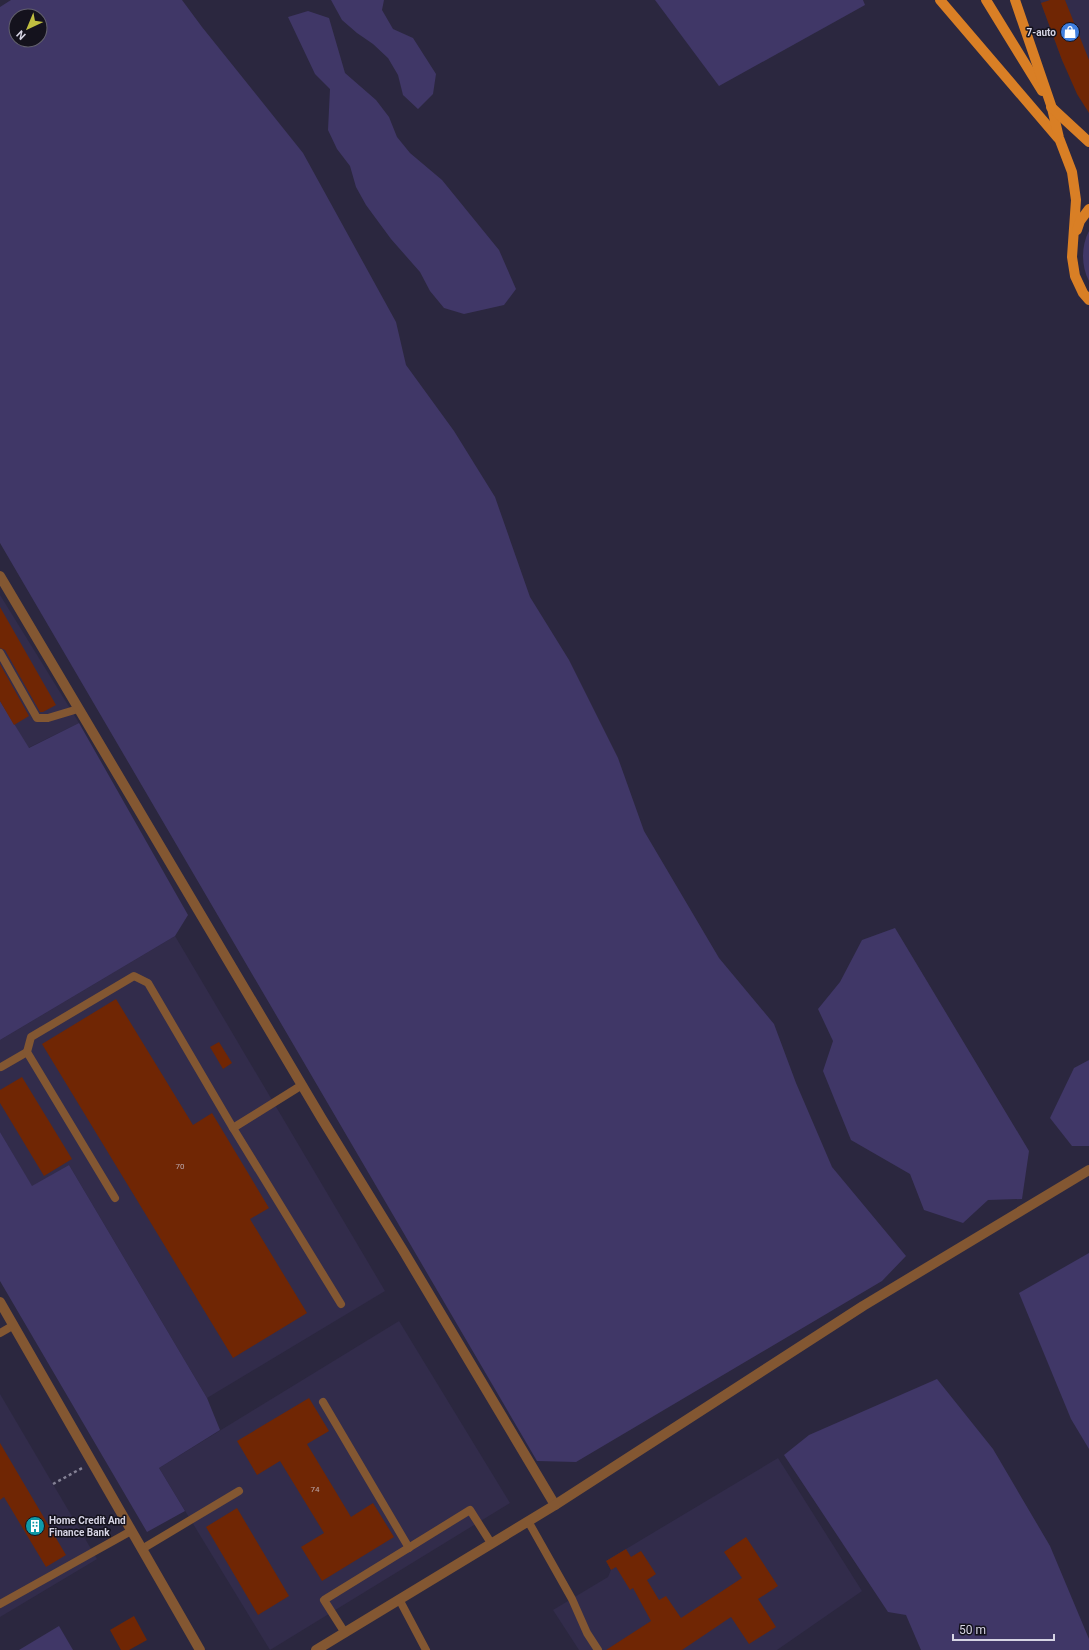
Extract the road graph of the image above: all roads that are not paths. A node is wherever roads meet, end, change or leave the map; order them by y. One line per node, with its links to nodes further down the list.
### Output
1 (940, 0): 5 (main road)
2 (986, 0): 4 (main road)
3 (1015, 0): 4 (main road)
4 (1052, 108): 5 (main road); 6 (main road)
5 (1059, 138): 8 (main road)
6 (1089, 142)
7 (1089, 209): 8 (main road)
8 (1074, 237): 9 (main road)
9 (1089, 300)
10 (0, 576): 12 (street)
11 (0, 653): 12 (lane)
12 (78, 708): 15 (street)
13 (28, 1052): 14 (lane); 16 (lane); 18 (lane)
14 (1, 1067)
15 (302, 1085): 16 (lane); 25 (street)
16 (233, 1128): 20 (lane)
17 (1089, 1170): 25 (street)
18 (115, 1198)
19 (0, 1302): 21 (street)
20 (341, 1304)
21 (14, 1325): 22 (lane); 27 (street)
22 (0, 1333)
23 (323, 1402): 29 (lane)
24 (239, 1491): 30 (lane)
25 (554, 1505): 26 (street)
26 (528, 1521): 28 (street); 37 (lane)
27 (131, 1531): 30 (street); 32 (lane)
28 (491, 1543): 29 (lane); 31 (street)
29 (409, 1548): 33 (lane)
30 (142, 1549): 34 (street)
31 (399, 1599): 33 (street); 36 (lane)
32 (0, 1604)
33 (345, 1633): 35 (street)
34 (200, 1650)
35 (316, 1650)
36 (426, 1650)
37 (598, 1650)

